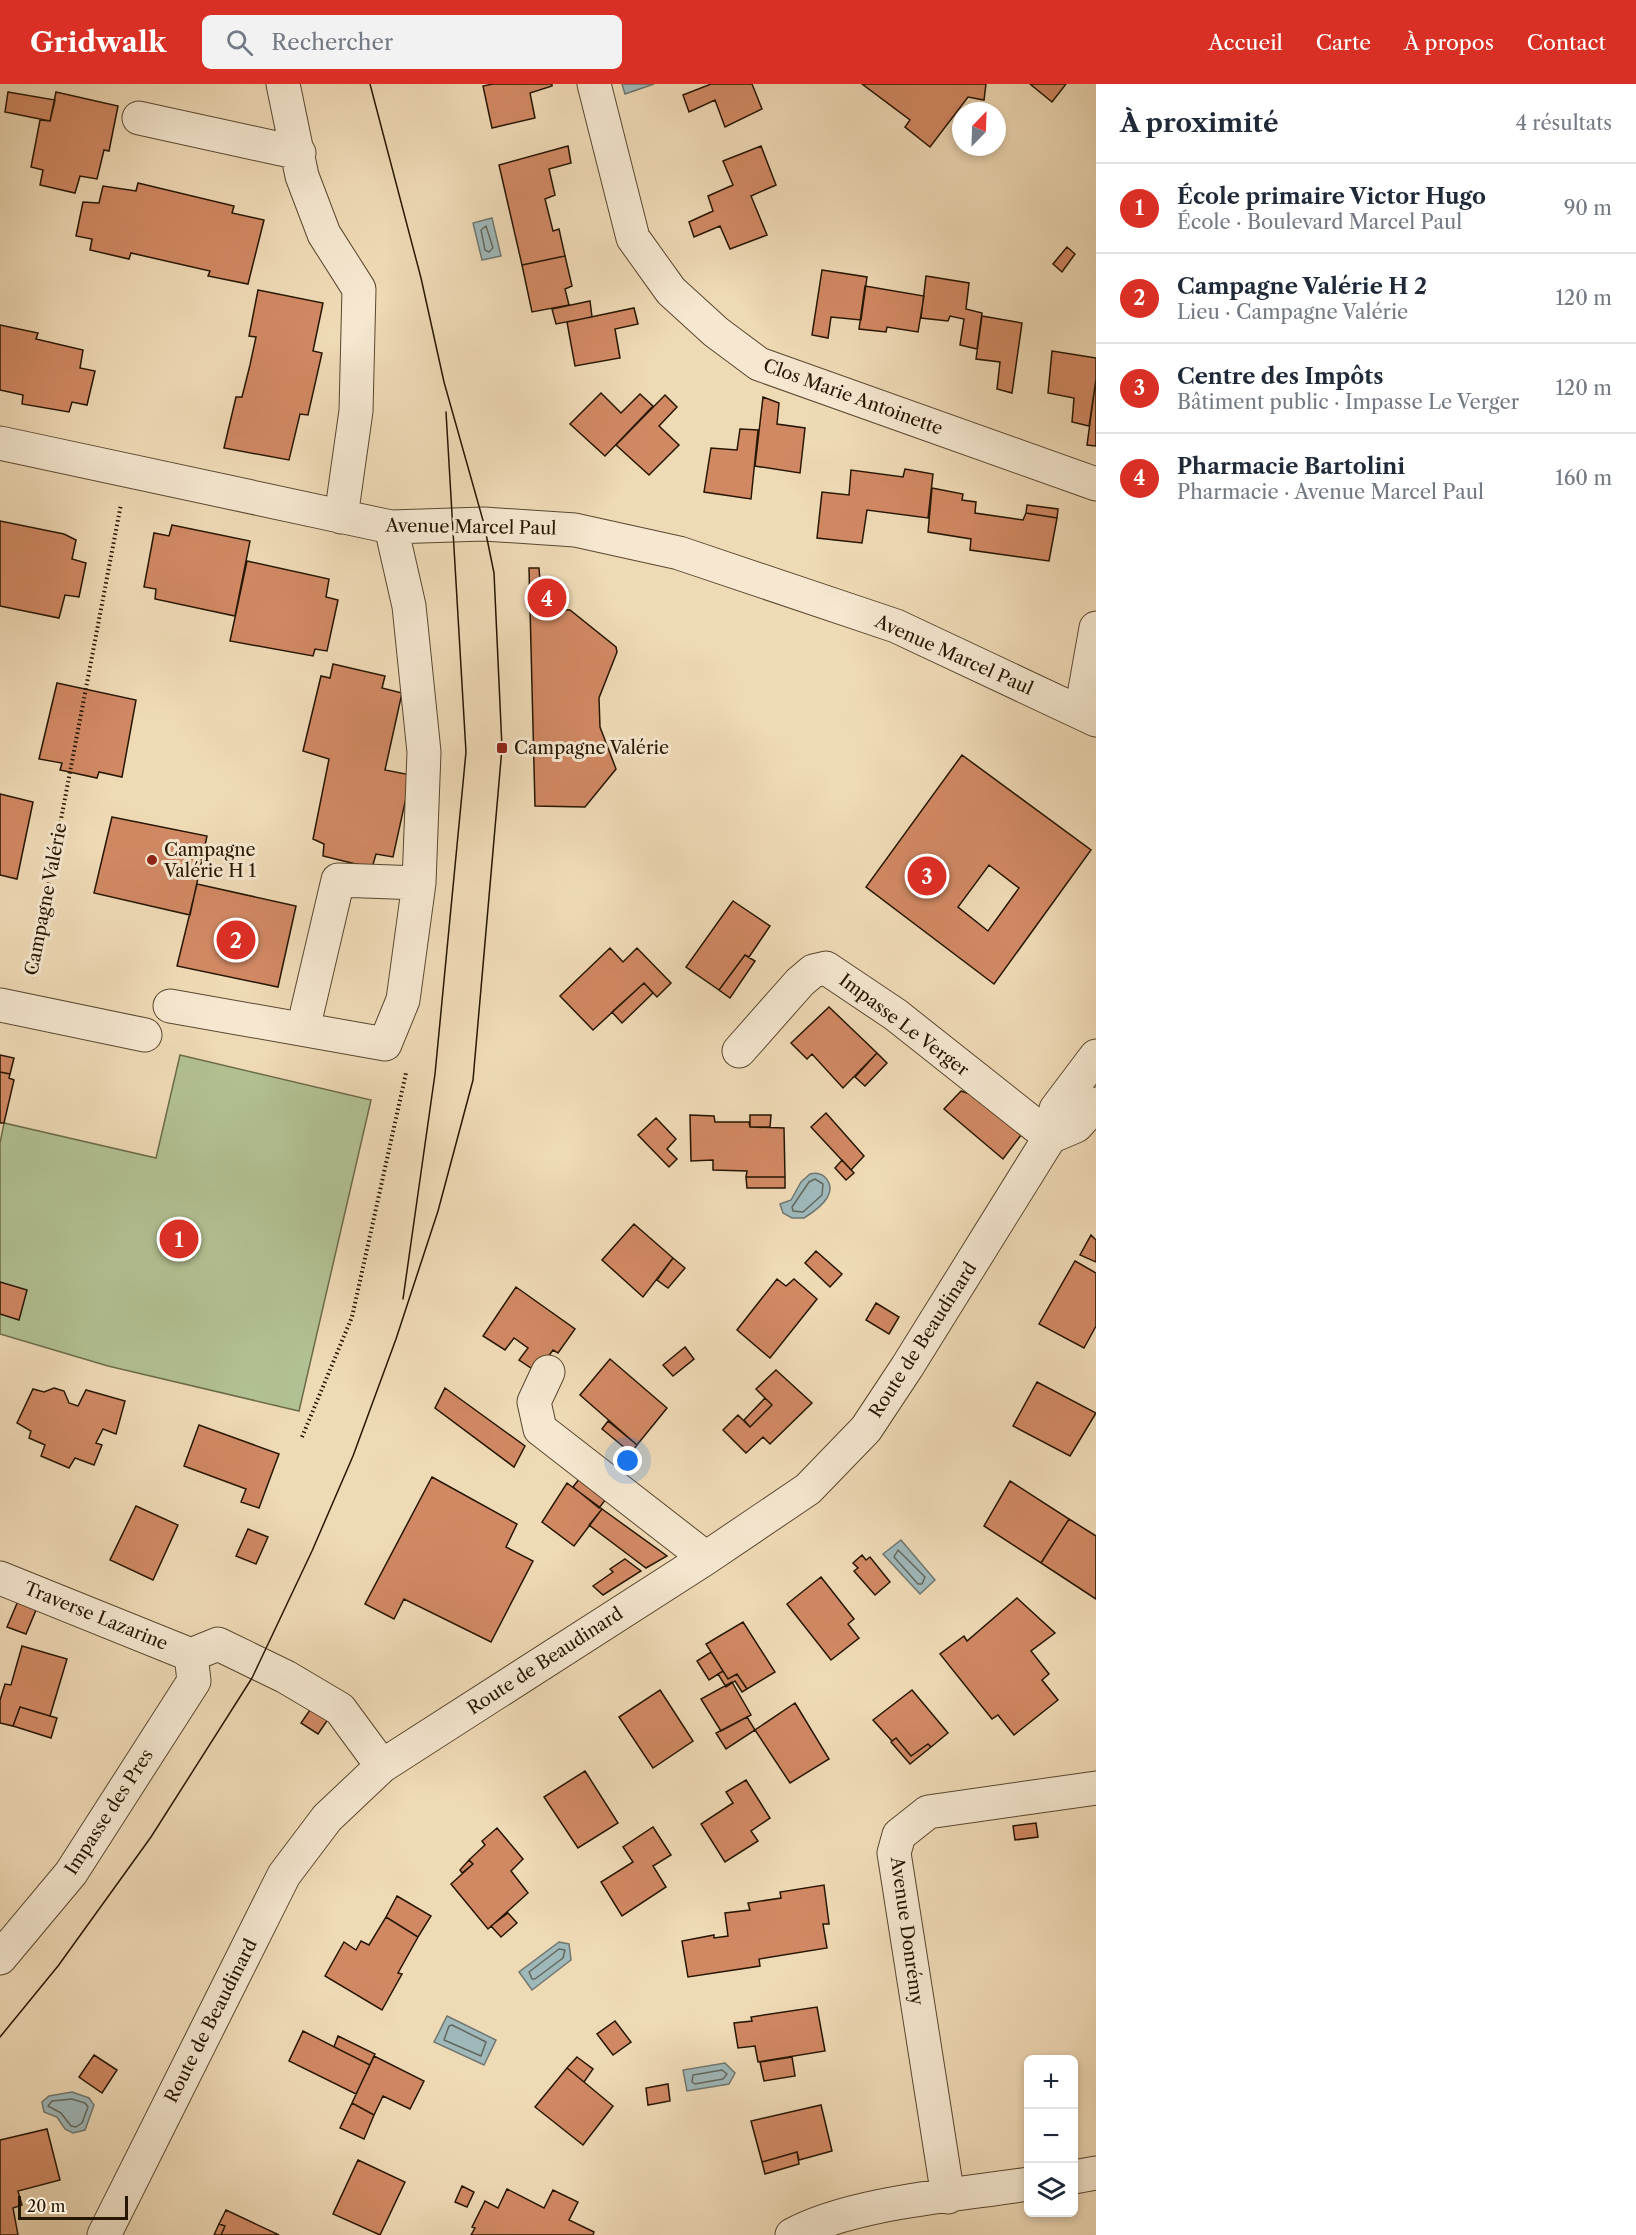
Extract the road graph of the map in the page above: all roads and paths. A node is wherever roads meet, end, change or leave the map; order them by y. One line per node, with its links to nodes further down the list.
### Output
1 (283, 84): 4 (street)
2 (594, 84): 7 (street, Clos Marie Antoinette)
3 (138, 118): 4 (street)
4 (298, 153): 8 (street)
5 (0, 443): 6 (street, Avenue Marcel Paul)
6 (128, 471): 8 (street, Avenue Marcel Paul); 14 (path, Campagne Valérie)
7 (1096, 484)
8 (341, 517): 9 (street, Avenue Marcel Paul)
9 (391, 527): 11 (street, Avenue Marcel Paul); 12 (street)
10 (1096, 628): 11 (street)
11 (1089, 716)
12 (419, 883): 15 (street); 15 (street)
13 (170, 1006): 15 (street)
14 (12, 1008): 16 (street)
15 (303, 1029)
16 (145, 1035)
17 (739, 1051): 21 (street, Impasse Le Verger)
18 (1096, 1056): 21 (street, Route de Beaudinard)
19 (406, 1062): 23 (path)
20 (1096, 1104): 21 (street)
21 (1050, 1137): 24 (street, Route de Beaudinard)
22 (548, 1372): 24 (street)
23 (302, 1437)
24 (706, 1558): 27 (street, Route de Beaudinard)
25 (0, 1578): 26 (street, Traverse Lazarine)
26 (191, 1655): 27 (street); 29 (street, Impasse des Pres)
27 (382, 1766): 34 (street, Route de Beaudinard)
28 (1096, 1788): 33 (street, Avenue Donrémy)
29 (0, 1958)
30 (1096, 2173): 31 (street)
31 (1078, 2175)
32 (1024, 2185): 33 (street)
33 (948, 2197): 35 (street)
34 (104, 2235)
35 (792, 2235)

